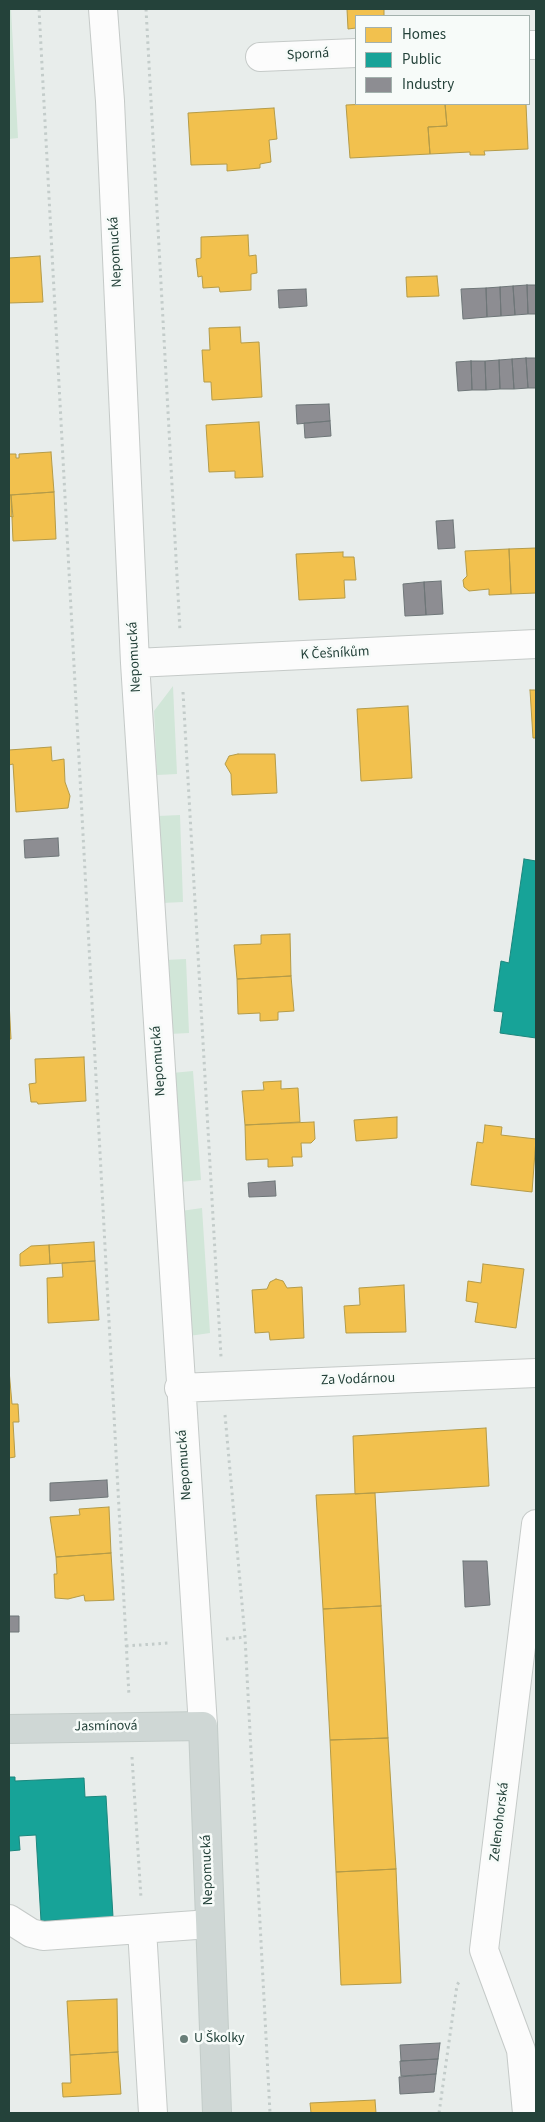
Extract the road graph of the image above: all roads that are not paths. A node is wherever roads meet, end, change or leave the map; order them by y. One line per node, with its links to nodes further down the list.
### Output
1 (103, 9): 5 (street, Nepomucká)
2 (355, 53): 3 (street, Sporná)
3 (260, 57)
4 (536, 644): 5 (street, K Češníkům)
5 (135, 664): 7 (street, Nepomucká)
6 (536, 1373): 7 (street, Za Vodárnou)
7 (179, 1388): 9 (street, Nepomucká)
8 (536, 1524): 16 (street, Zelenohorská)
9 (203, 1726): 10 (main road, Jasmínová); 12 (main road, Nepomucká)
10 (9, 1729)
11 (9, 1919): 13 (street)
12 (210, 1924): 13 (street); 15 (main road, Nepomucká)
13 (142, 1929): 14 (street)
14 (153, 2113)
15 (217, 2113)
16 (527, 2113)

